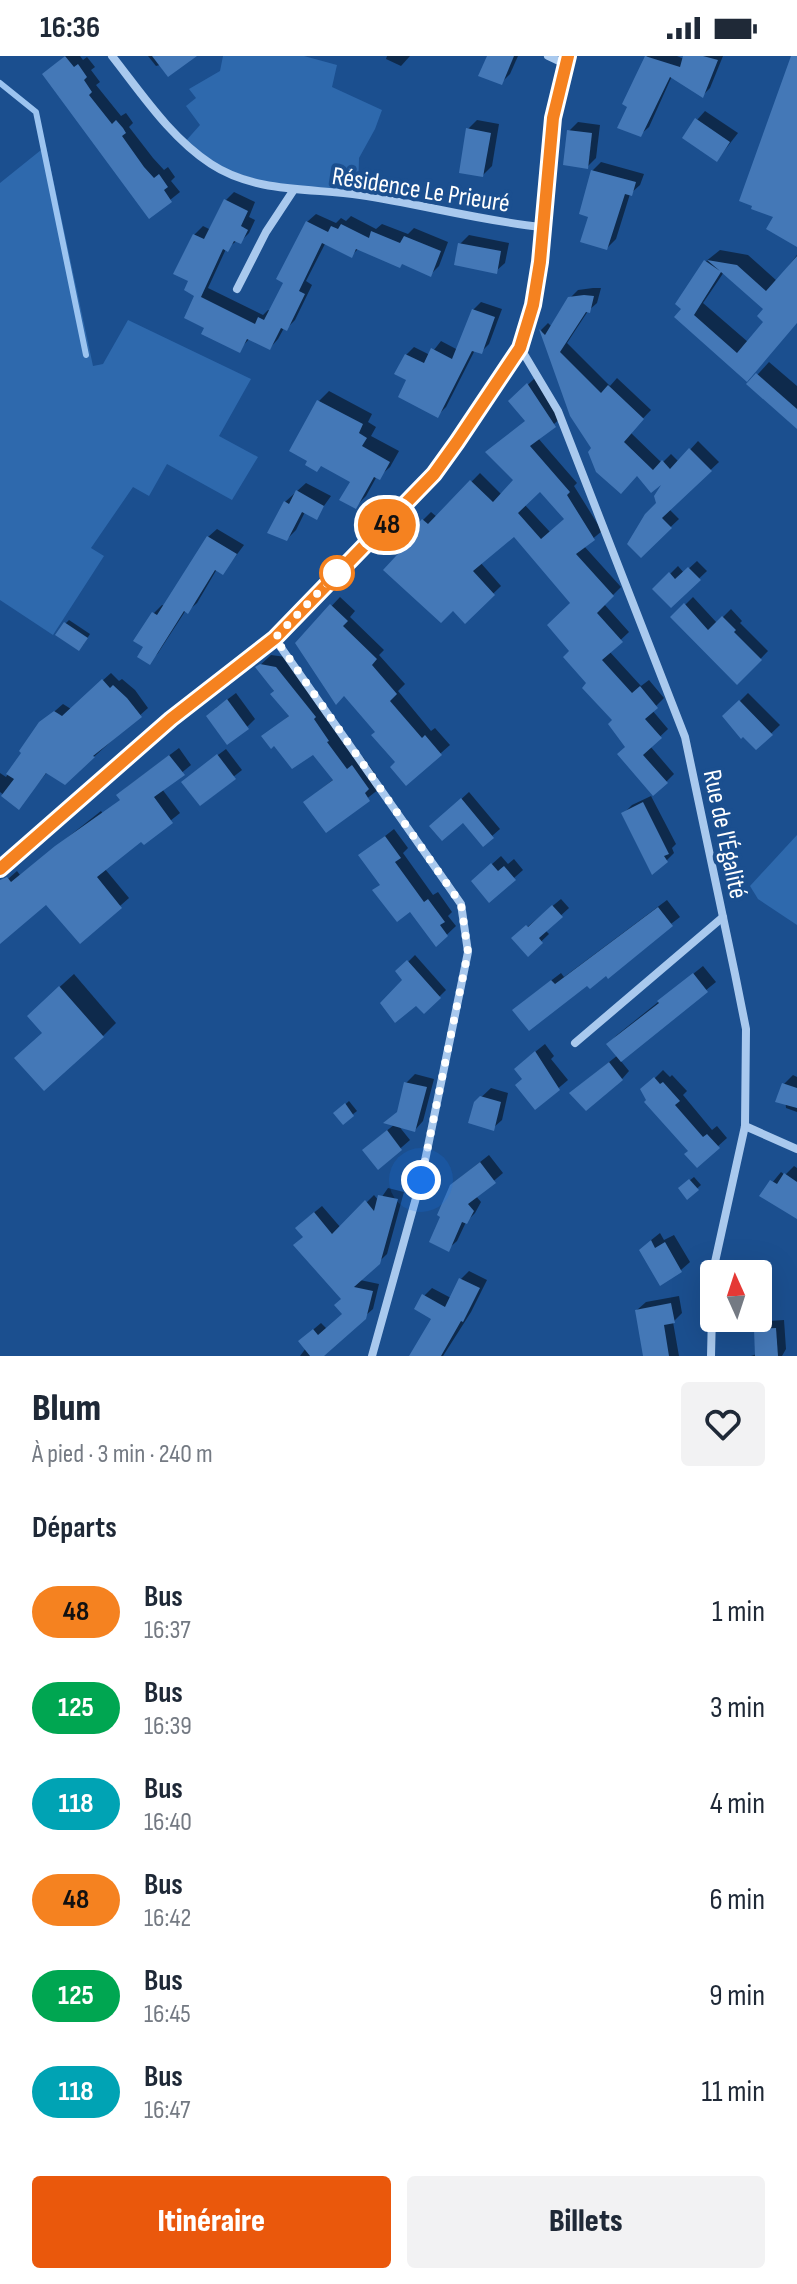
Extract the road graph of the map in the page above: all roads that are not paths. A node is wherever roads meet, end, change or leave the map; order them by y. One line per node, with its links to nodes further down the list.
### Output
1 (112, 56): 4 (street, Résidence Le Prieuré)
2 (548, 56): 3 (street)
3 (566, 60): 5 (street)
4 (293, 191): 5 (street, Résidence Le Prieuré); 6 (street, Résidence Le Prieuré)
5 (542, 227): 7 (street)
6 (237, 289)
7 (520, 348): 8 (street); 10 (street, Rue de l'Égalité)
8 (275, 638): 9 (street); 14 (street)
9 (0, 869)
10 (723, 917): 11 (street); 12 (street, Rue de l'Égalité)
11 (575, 1043)
12 (745, 1126): 13 (street); 15 (street, Rue de l'Égalité)
13 (797, 1149)
14 (372, 1356)
15 (711, 1356)

